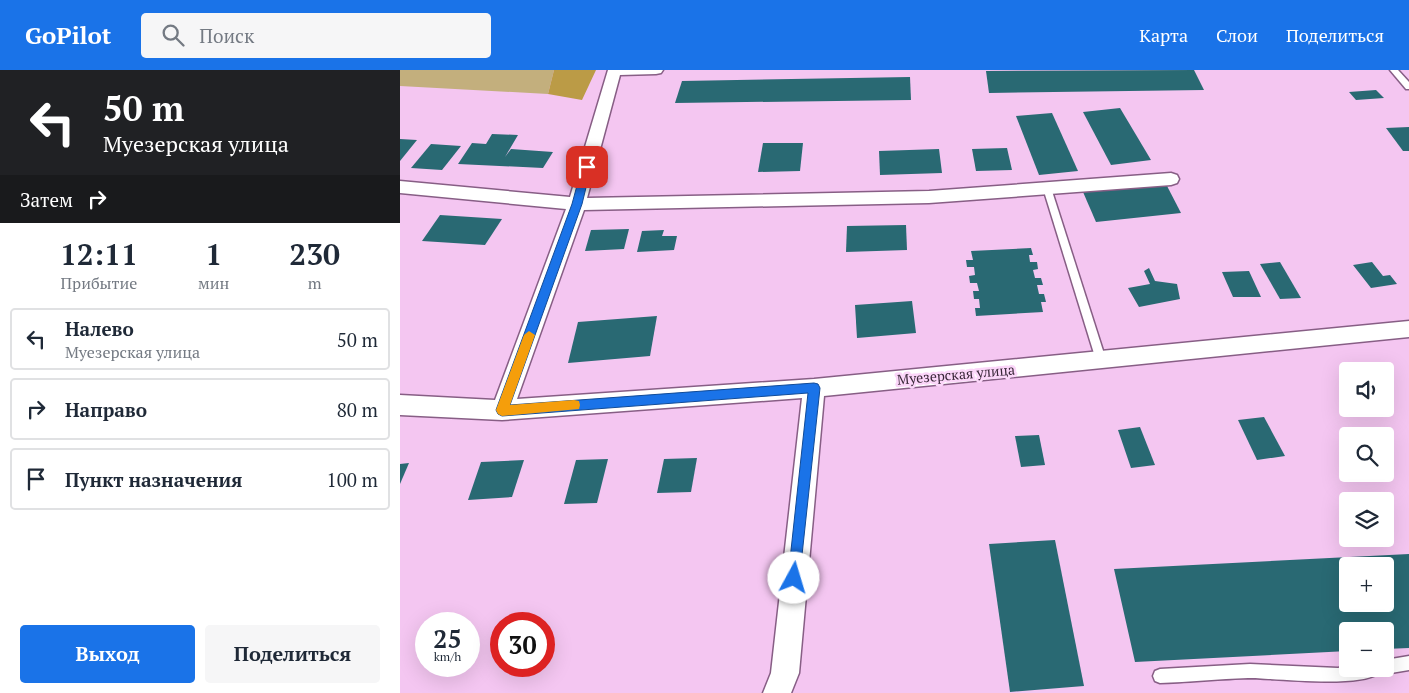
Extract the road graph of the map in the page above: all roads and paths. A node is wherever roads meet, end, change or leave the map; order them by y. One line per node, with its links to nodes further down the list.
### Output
1 (656, 70): 7 (street)
2 (1394, 70): 3 (lane)
3 (1409, 87)
4 (1171, 179): 6 (street)
5 (400, 187): 7 (street)
6 (1047, 188): 7 (street); 9 (lane)
7 (577, 204): 12 (street)
8 (1409, 328): 9 (street, Муезерская улица)
9 (1102, 360): 10 (street, Муезерская улица)
10 (814, 388): 12 (street, Муезерская улица); 17 (street)
11 (400, 405): 12 (street, Муезерская улица)
12 (502, 410)
13 (1409, 663): 14 (lane)
14 (1394, 666)
15 (1339, 675): 16 (lane)
16 (1160, 676)
17 (777, 693)

